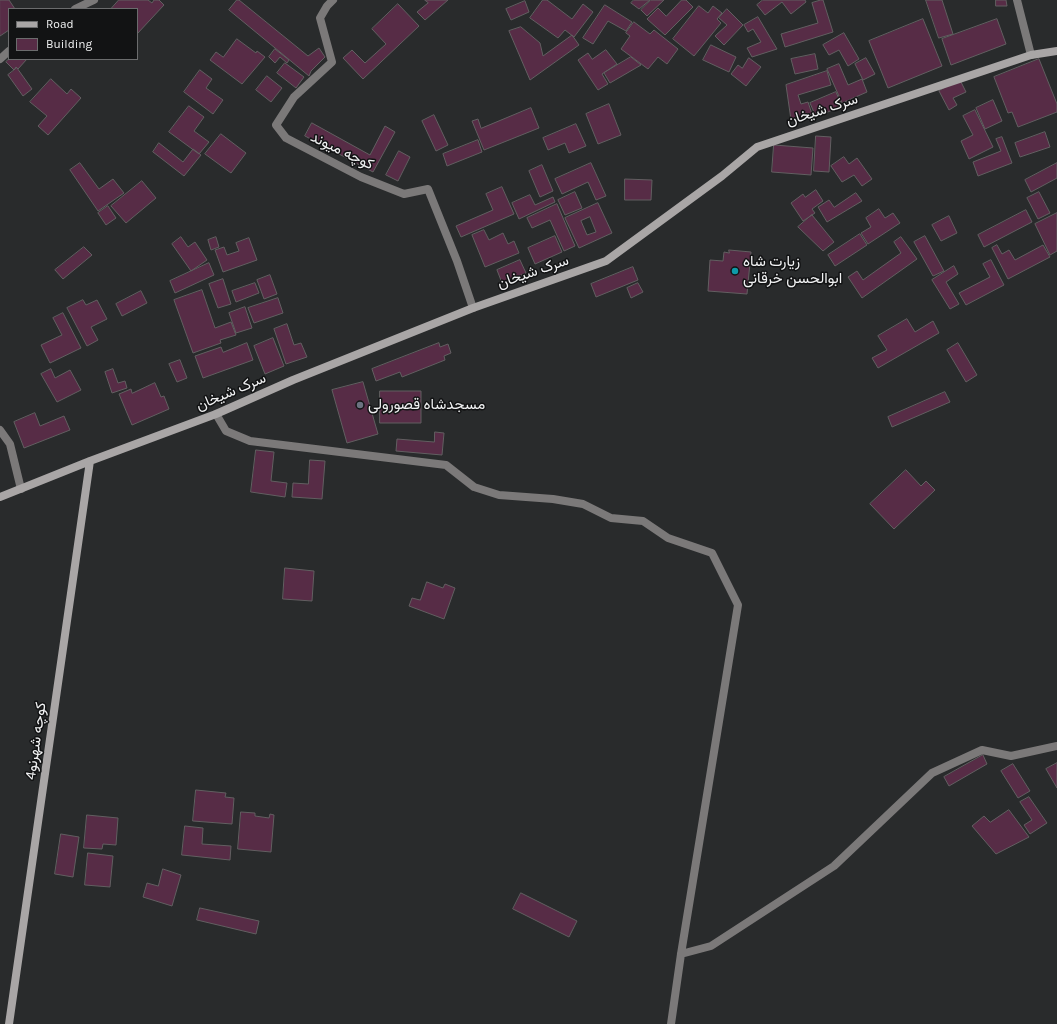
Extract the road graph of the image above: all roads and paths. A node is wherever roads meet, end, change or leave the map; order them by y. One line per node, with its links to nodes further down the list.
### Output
1 (94, 0): 4 (street)
2 (333, 0): 9 (street, کوچه میوند)
3 (1017, 0): 7 (street)
4 (77, 8)
5 (1057, 51): 7 (street, سرک شیخان)
6 (8, 52): 8 (street)
7 (1031, 55): 9 (street, سرک شیخان)
8 (0, 59)
9 (474, 308): 10 (street, سرک شیخان)
10 (216, 414): 12 (street, سرک شیخان); 16 (street)
11 (0, 430): 13 (street)
12 (90, 461): 13 (street, سرک شیخان); 17 (street, کوچه شهرنو4)
13 (21, 489): 14 (street, سرک شیخان)
14 (0, 497)
15 (1057, 746): 16 (street)
16 (681, 954): 18 (street)
17 (9, 1024)
18 (671, 1024)

